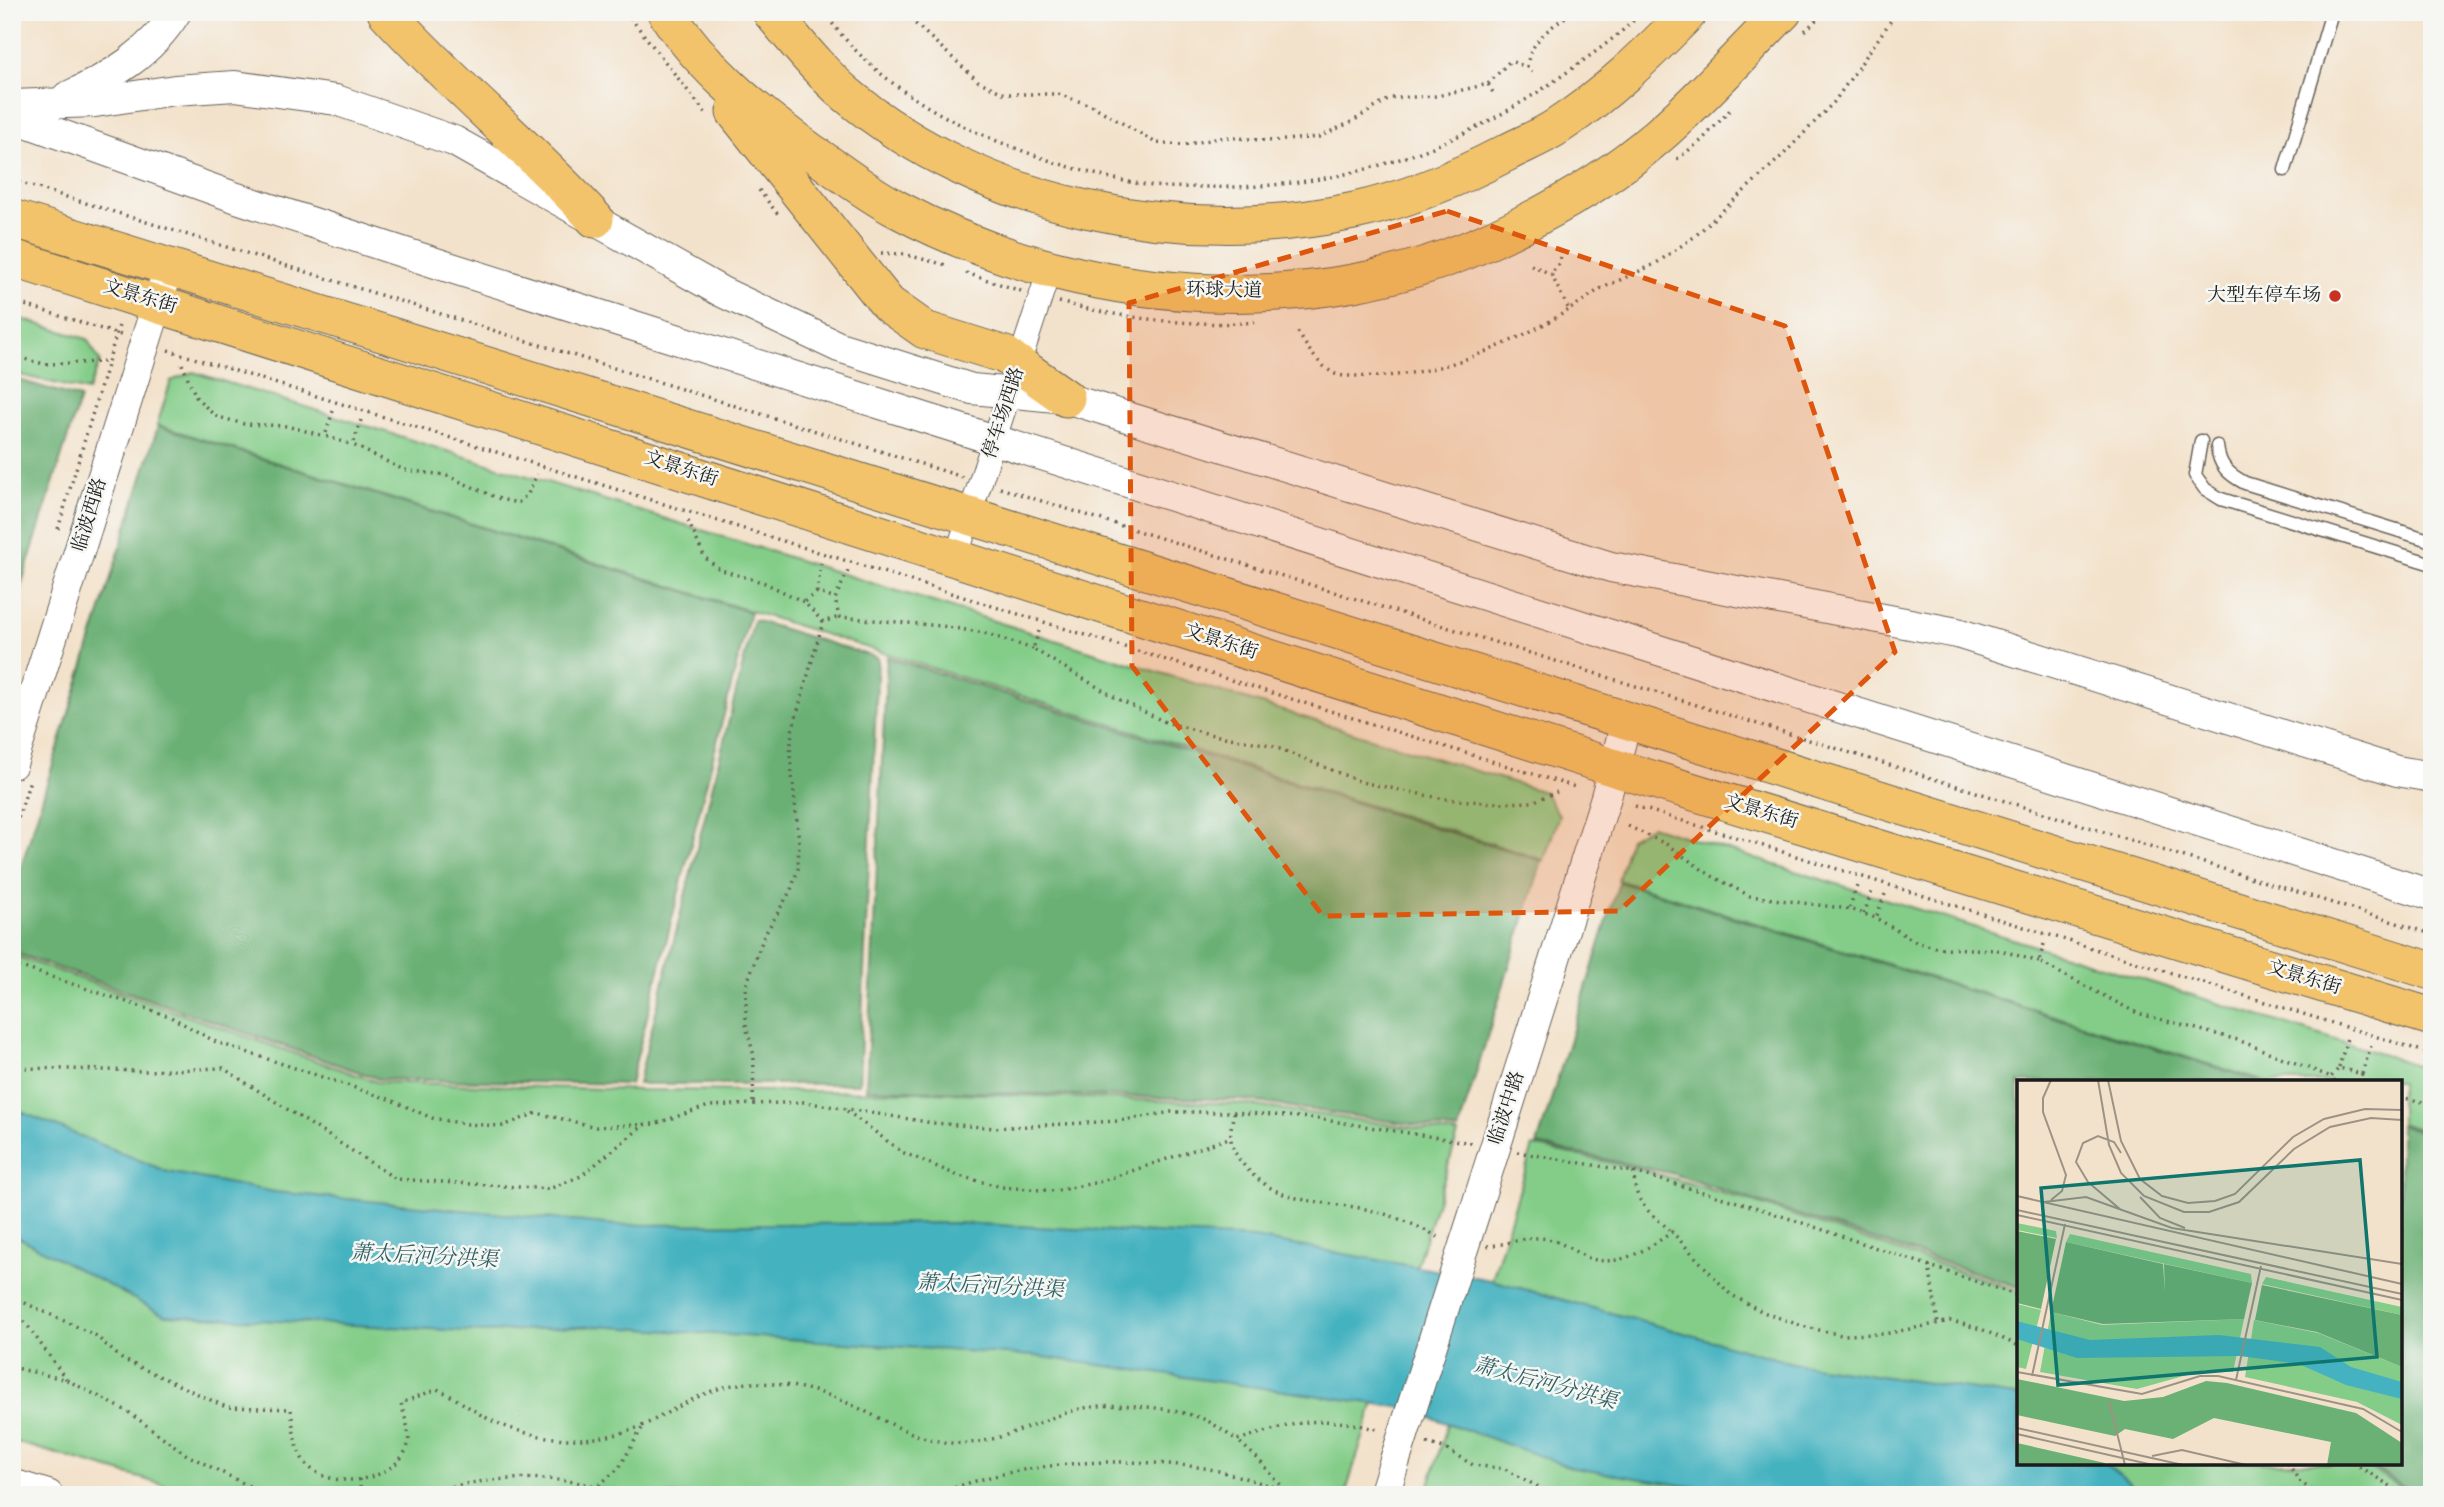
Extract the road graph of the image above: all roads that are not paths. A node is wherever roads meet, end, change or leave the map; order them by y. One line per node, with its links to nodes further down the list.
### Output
1 (176, 12): 10 (street)
2 (386, 12): 14 (main road)
3 (666, 12): 8 (main road, 环球大道)
4 (771, 12): 5 (main road)
5 (1689, 12)
6 (1783, 12): 17 (main road, 环球大道)
7 (2333, 12): 12 (lane)
8 (702, 61): 17 (main road, 环球大道); 19 (main road)
9 (12, 105): 10 (street)
10 (47, 106): 14 (street)
11 (12, 117): 21 (street)
12 (2286, 170)
13 (12, 218): 16 (main road, 文景东街)
14 (595, 219): 19 (street)
15 (12, 258): 18 (main road, 文景东街)
16 (153, 261): 18 (street, 临波西路); 24 (main road, 文景东街)
17 (1050, 268): 19 (street, 停车场西路)
18 (142, 297): 26 (main road, 文景东街); 29 (street, 临波西路)
19 (1014, 379): 20 (main road); 21 (street, 停车场西路)
20 (1066, 398): 30 (street)
21 (995, 441): 24 (street, 停车场西路); 32 (street)
22 (2201, 441): 27 (lane)
23 (2217, 446): 25 (lane)
24 (976, 499): 26 (street, 停车场西路); 28 (main road, 文景东街)
25 (2432, 541)
26 (956, 557): 31 (main road, 文景东街)
27 (2432, 564)
28 (1627, 719): 31 (street, 临波中路); 33 (main road, 文景东街)
29 (12, 764)
30 (2432, 777)
31 (1611, 782): 34 (main road, 文景东街); 37 (street, 临波中路, bridge)
32 (2432, 895)
33 (2432, 971)
34 (2432, 1017)
35 (12, 1485): 36 (street)
36 (48, 1495)
37 (1384, 1495)

